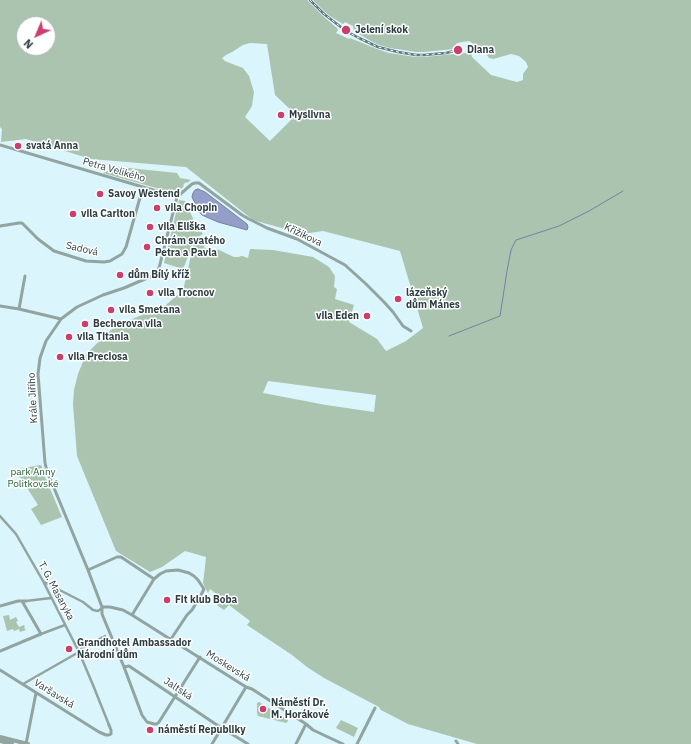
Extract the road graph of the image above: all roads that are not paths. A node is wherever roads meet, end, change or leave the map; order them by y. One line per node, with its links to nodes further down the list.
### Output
1 (0, 145): 2 (street, Petra Velikého)
2 (143, 187): 3 (street, Petra Velikého); 4 (street, Sadová)
3 (177, 197): 8 (street, Krále Jiřího); 9 (street, Křižíkova)
4 (0, 226)
5 (25, 276): 7 (street)
6 (0, 306): 7 (street)
7 (19, 309): 8 (street)
8 (61, 319): 11 (street, Krále Jiřího)
9 (411, 331)
10 (0, 516): 13 (street, T. G. Masaryka)
11 (88, 570): 12 (street); 17 (street, Krále Jiřího)
12 (154, 579): 18 (street); 22 (street)
13 (43, 581): 14 (street, T. G. Masaryka); 17 (street)
14 (52, 598): 15 (street); 19 (street, T. G. Masaryka)
15 (24, 601): 16 (street); 20 (street)
16 (0, 606)
17 (102, 607): 18 (street, Moskevská); 26 (street, Krále Jiřího)
18 (132, 615): 22 (street, Moskevská)
19 (65, 624): 20 (street); 24 (street, T. G. Masaryka)
20 (41, 634): 23 (street)
21 (105, 636): 24 (street)
22 (171, 639): 25 (street, Moskevská)
23 (2, 650)
24 (79, 652): 28 (street); 34 (street, T. G. Masaryka)
25 (200, 657): 29 (street, Moskevská); 31 (street)
26 (124, 667): 31 (street, Jaltská); 31 (street, Krále Jiřího)
27 (0, 670): 28 (street, Varšavská)
28 (22, 684): 30 (street, Varšavská)
29 (246, 687): 33 (street, Moskevská); 35 (street)
30 (36, 693): 36 (street, Varšavská); 40 (street)
31 (176, 696): 35 (street, Jaltská)
32 (375, 708): 45 (street)
33 (306, 724): 43 (street); 44 (street, Moskevská)
34 (109, 725): 36 (street, T. G. Masaryka)
35 (222, 728): 41 (street); 42 (street)
36 (99, 732)
37 (0, 737): 40 (street)
38 (0, 741): 39 (street)
39 (12, 744)
40 (26, 744)
41 (212, 744)
42 (248, 744)
43 (296, 744)
44 (344, 744)
45 (358, 744)

